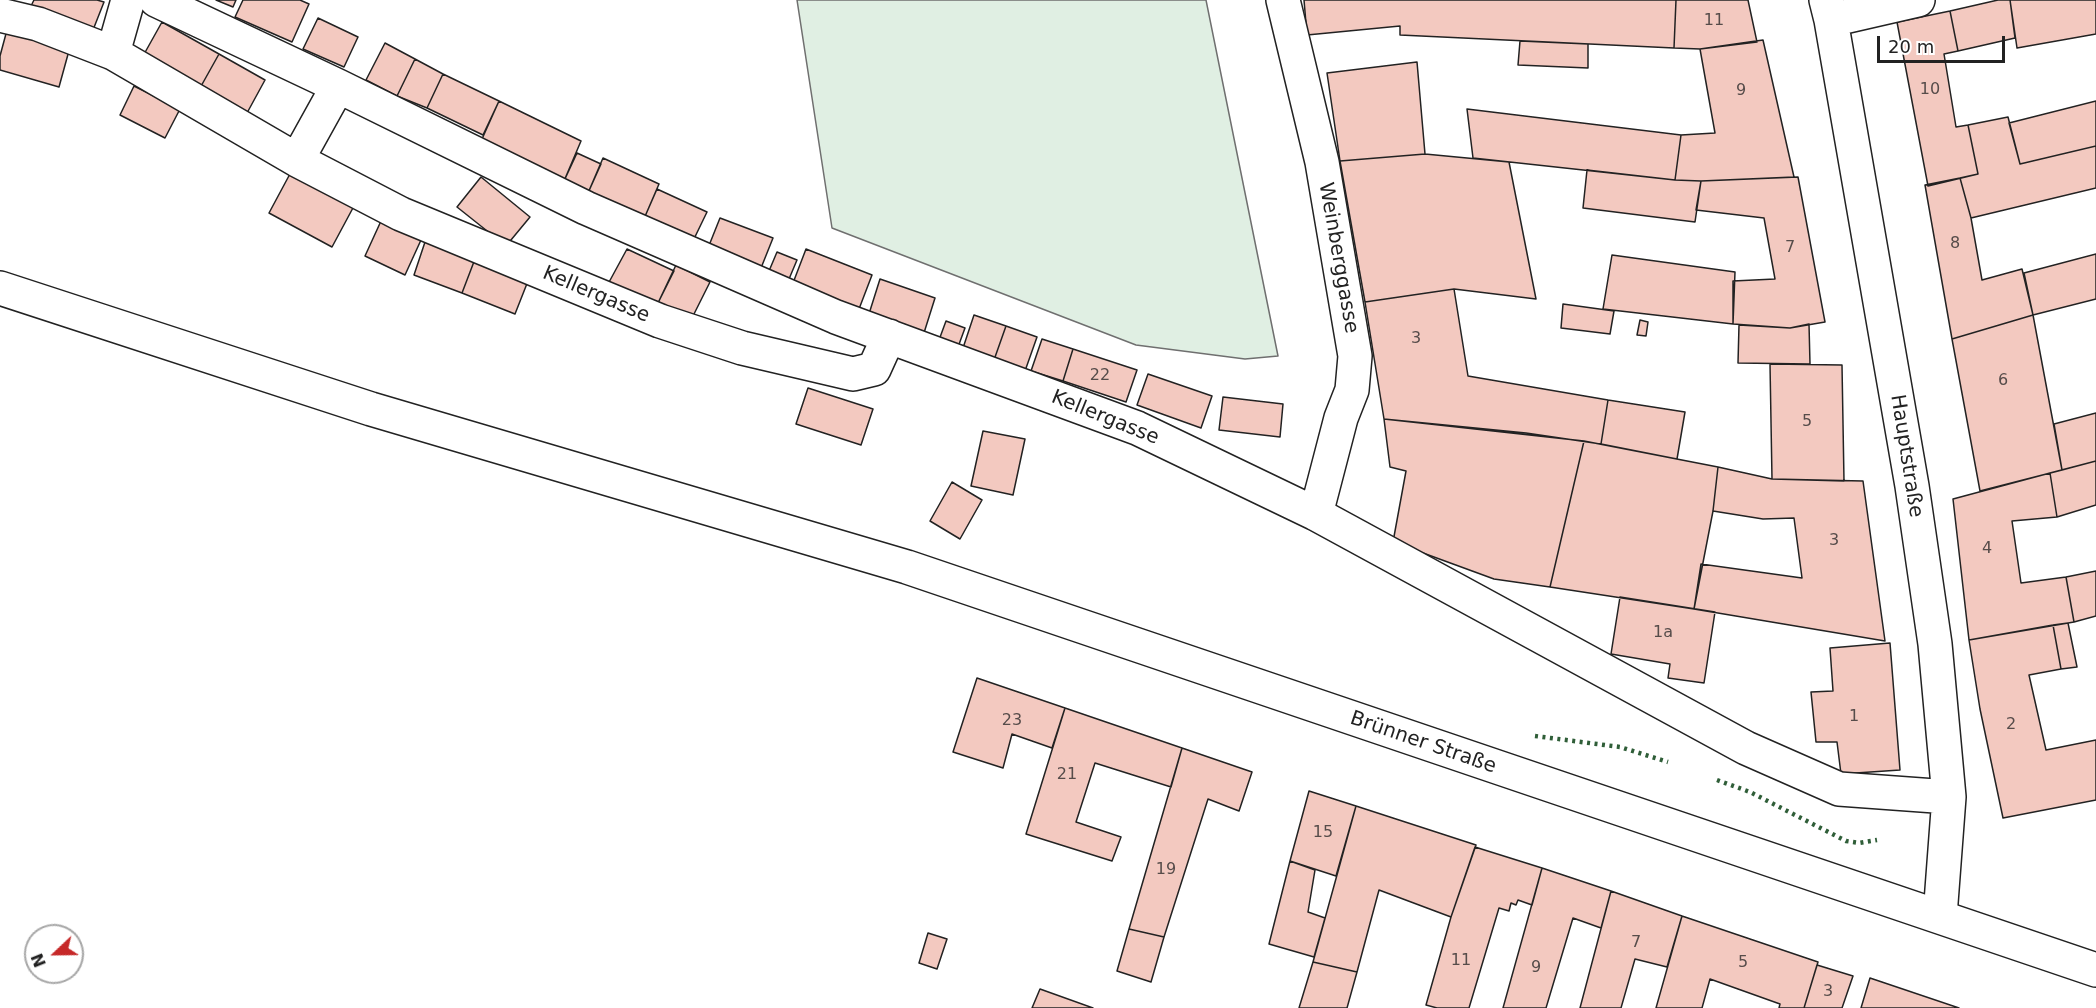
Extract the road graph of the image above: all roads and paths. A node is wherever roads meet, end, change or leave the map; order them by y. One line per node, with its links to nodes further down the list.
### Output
1 (128, 0): 7 (street)
2 (156, 0): 8 (street, Kellergasse)
3 (1283, 0): 12 (street, Weinberggasse)
4 (1918, 0): 5 (street)
5 (1829, 10): 13 (street, Hauptstraße)
6 (0, 15): 7 (street, Kellergasse)
7 (113, 53): 9 (street, Kellergasse)
8 (338, 86): 9 (street); 11 (street, Kellergasse)
9 (297, 160): 11 (street, Kellergasse)
10 (0, 288): 14 (street, Brünner Straße)
11 (889, 336): 12 (street, Kellergasse)
12 (1316, 514): 13 (street, Kellergasse)
13 (1949, 797): 14 (street, Hauptstraße)
14 (1940, 916): 15 (street, Brünner Straße)
15 (2096, 970)

